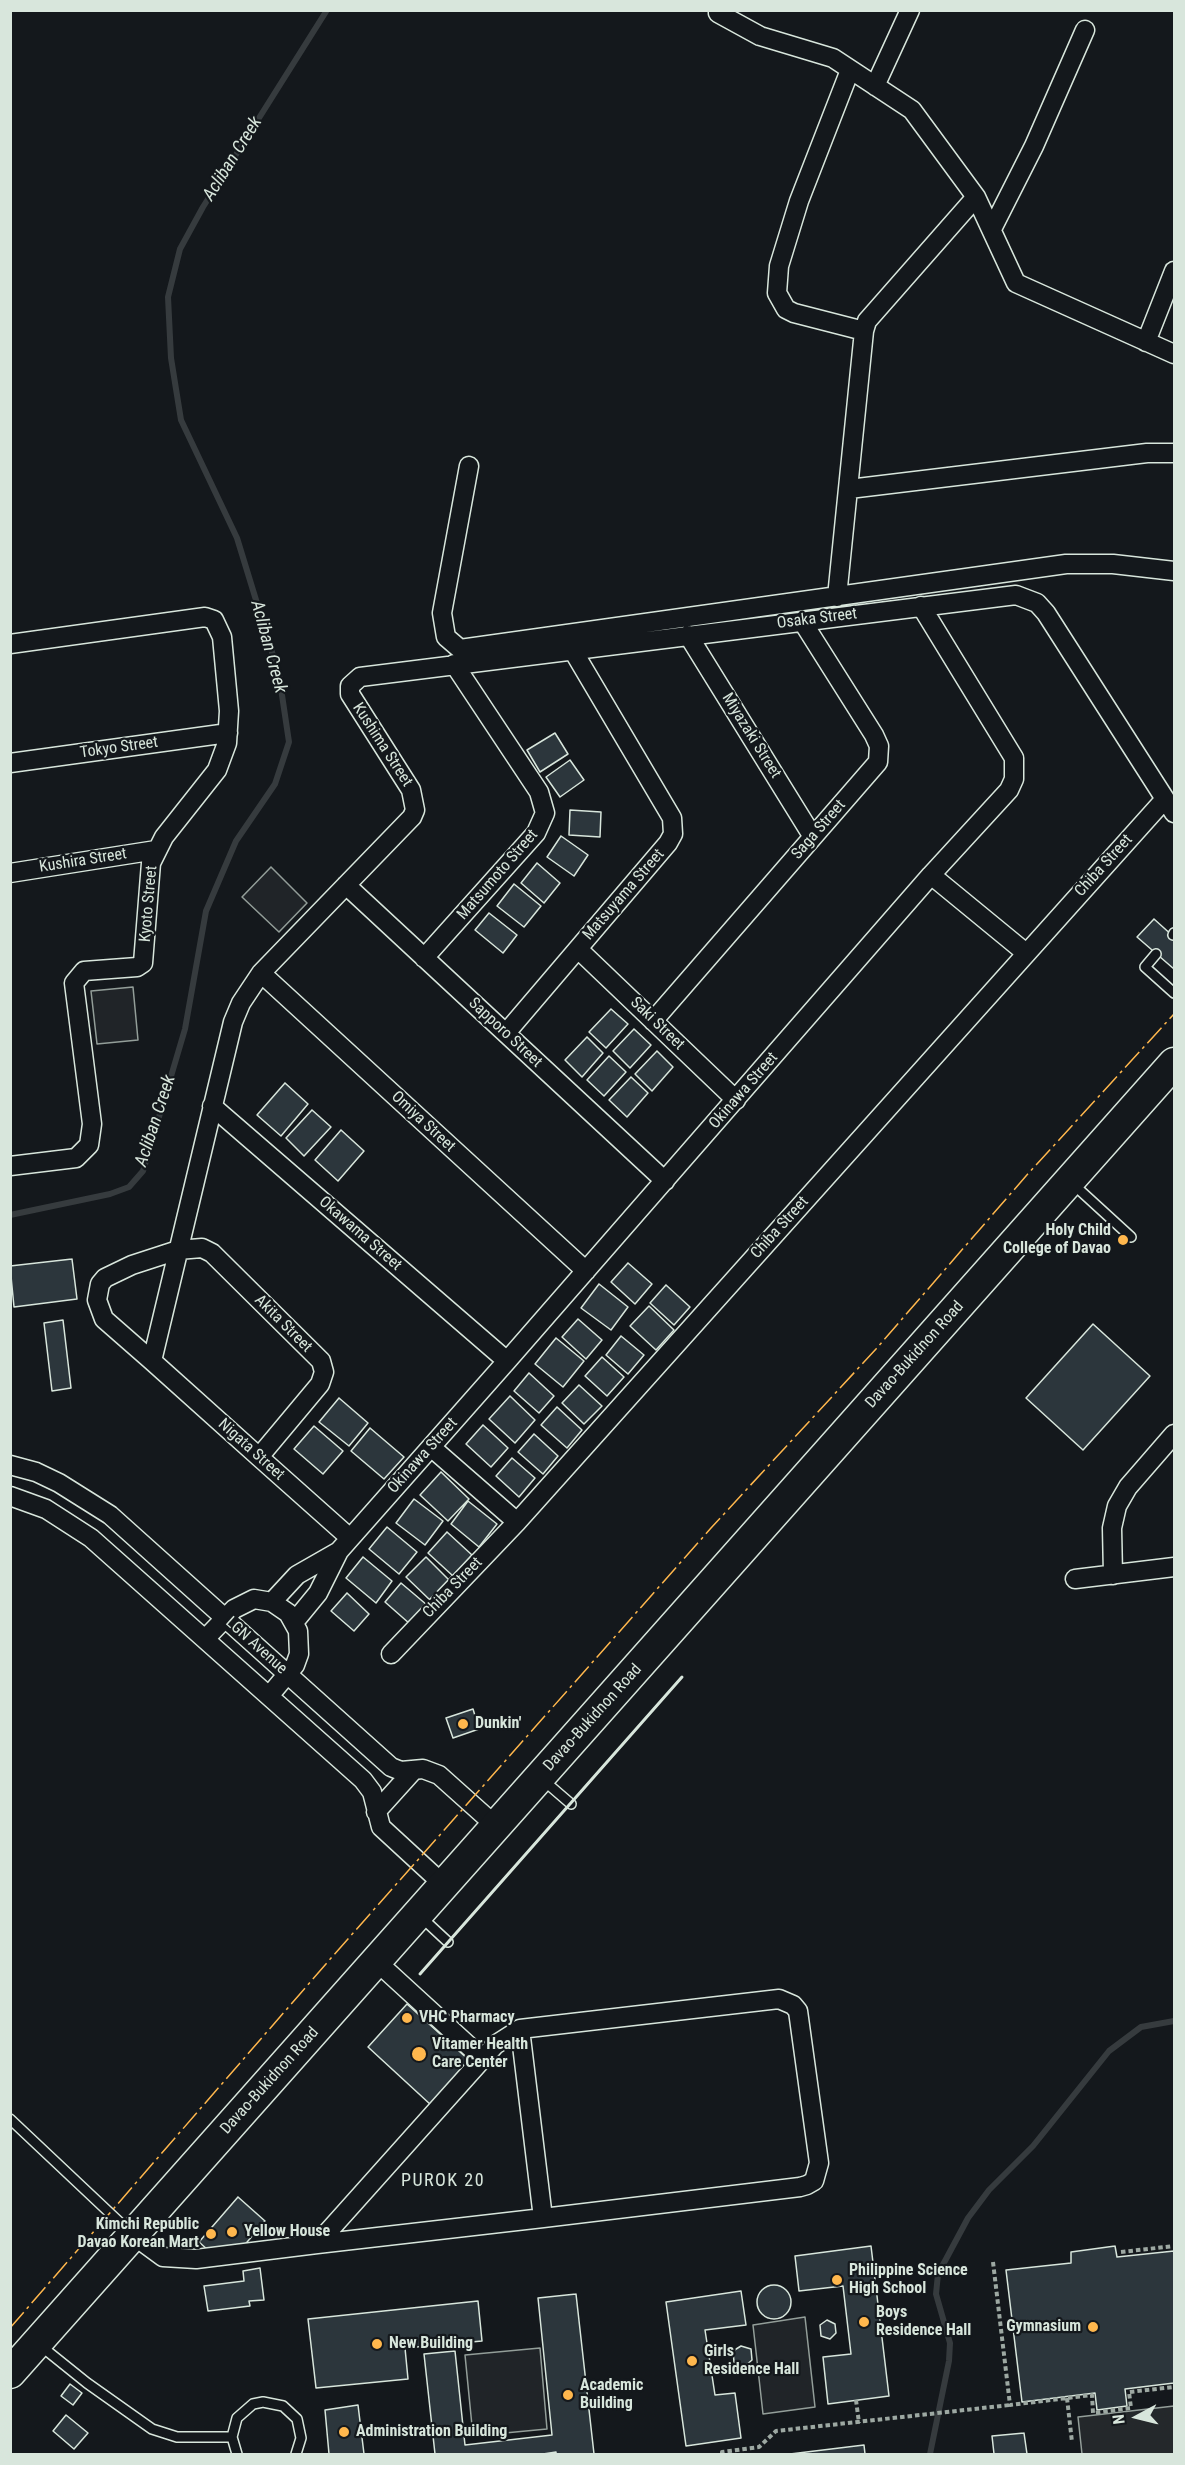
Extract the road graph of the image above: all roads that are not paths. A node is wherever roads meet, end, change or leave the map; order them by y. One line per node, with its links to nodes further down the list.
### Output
1 (910, 10): 5 (street)
2 (717, 11): 4 (street)
3 (1085, 30): 7 (street)
4 (850, 70): 5 (street); 9 (street)
5 (874, 86): 6 (street)
6 (976, 197): 7 (street); 9 (street)
7 (992, 229): 10 (street)
8 (1174, 272): 10 (street)
9 (864, 331): 14 (street)
10 (1146, 342): 11 (street)
11 (1174, 354)
12 (1174, 453): 14 (street)
13 (469, 466): 16 (street)
14 (849, 489): 16 (street)
15 (1174, 572): 16 (street)
16 (837, 597)
17 (921, 606): 18 (street, Osaka Street); 26 (street, Osaka Street); 30 (street, Okinawa Street)
18 (802, 621): 19 (street, Osaka Street); 27 (street, Saga Street)
19 (688, 635): 21 (street, Osaka Street); 27 (street, Miyazaki Street)
20 (10, 644): 24 (street, Kyoto Street)
21 (572, 649): 22 (street, Osaka Street); 32 (street, Matsuyama Street)
22 (454, 664): 23 (street, Osaka Street); 35 (street, Matsumoto Street)
23 (350, 686): 31 (street, Kushima Street)
24 (228, 733): 25 (street, Tokyo Street); 28 (street, Kyoto Street)
25 (10, 763)
26 (1170, 806): 33 (street, Chiba Street)
27 (813, 837): 38 (street, Saga Street)
28 (156, 850): 29 (street, Kushira Street); 43 (street, Kyoto Street)
29 (10, 873)
30 (931, 875): 33 (street); 41 (street, Okinawa Street)
31 (346, 885): 35 (street, Sapporo Street); 36 (street)
32 (578, 949): 38 (street, Saki Street); 39 (street, Matsuyama Street)
33 (1026, 953): 56 (street, Chiba Street)
34 (1156, 954): 37 (lane)
35 (424, 958): 39 (street, Sapporo Street)
36 (261, 973): 42 (street); 48 (street, Omiya Street)
37 (1174, 993)
38 (653, 1021): 41 (street, Saki Street)
39 (506, 1033): 45 (street, Sapporo Street)
40 (1174, 1063): 44 (highway, Davao-Bukidnon Road)
41 (736, 1100): 45 (street, Okinawa Street)
42 (212, 1106): 47 (street); 50 (street, Okawama Street)
43 (10, 1166)
44 (1069, 1181): 46 (lane); 71 (highway, Davao-Bukidnon Road)
45 (665, 1182): 48 (street, Okinawa Street)
46 (1131, 1237)
47 (178, 1250): 49 (street); 49 (street, Nigata Street); 53 (street, Akita Street)
48 (586, 1271): 50 (street, Okinawa Street)
49 (152, 1361): 53 (street, Nigata Street)
50 (507, 1361): 52 (street, Okinawa Street)
51 (1174, 1434): 61 (street)
52 (431, 1447): 56 (street); 58 (street, Okinawa Street)
53 (259, 1457): 58 (street, Nigata Street)
54 (11, 1466): 57 (street, LGN Avenue)
55 (10, 1496): 59 (street, LGN Avenue)
56 (516, 1522): 67 (street, Chiba Street)
57 (123, 1526): 59 (street); 64 (street, LGN Avenue)
58 (344, 1544): 63 (street); 65 (street)
59 (103, 1549): 66 (street, LGN Avenue)
60 (1174, 1567): 61 (street)
61 (1113, 1575): 62 (street)
62 (1075, 1580)
63 (272, 1602): 64 (street); 65 (street)
64 (224, 1617): 66 (street); 68 (street, LGN Avenue)
65 (295, 1621): 68 (street)
66 (205, 1639): 69 (street, LGN Avenue)
67 (391, 1654)
68 (289, 1674): 69 (street); 70 (street, LGN Avenue)
69 (269, 1696): 73 (street, LGN Avenue)
70 (413, 1771): 73 (street); 74 (street, LGN Avenue)
71 (540, 1777): 72 (lane); 74 (highway, Davao-Bukidnon Road)
72 (571, 1804)
73 (376, 1812): 75 (street, LGN Avenue)
74 (496, 1826): 75 (highway, Davao-Bukidnon Road)
75 (444, 1885): 76 (highway, Davao-Bukidnon Road)
76 (418, 1914): 77 (lane); 78 (highway, Davao-Bukidnon Road)
77 (448, 1941)
78 (376, 1961): 80 (street); 83 (highway, Davao-Bukidnon Road)
79 (520, 2029): 80 (street); 82 (street); 82 (street)
80 (483, 2058): 84 (street)
81 (10, 2119): 83 (lane)
82 (543, 2218): 84 (street)
83 (133, 2235): 84 (street); 85 (highway, Davao-Bukidnon Road)
84 (318, 2244)
85 (38, 2343): 86 (highway, Davao-Bukidnon Road); 87 (lane)
86 (12, 2370)
87 (232, 2437): 88 (lane); 89 (lane)
88 (237, 2454)
89 (296, 2454)

